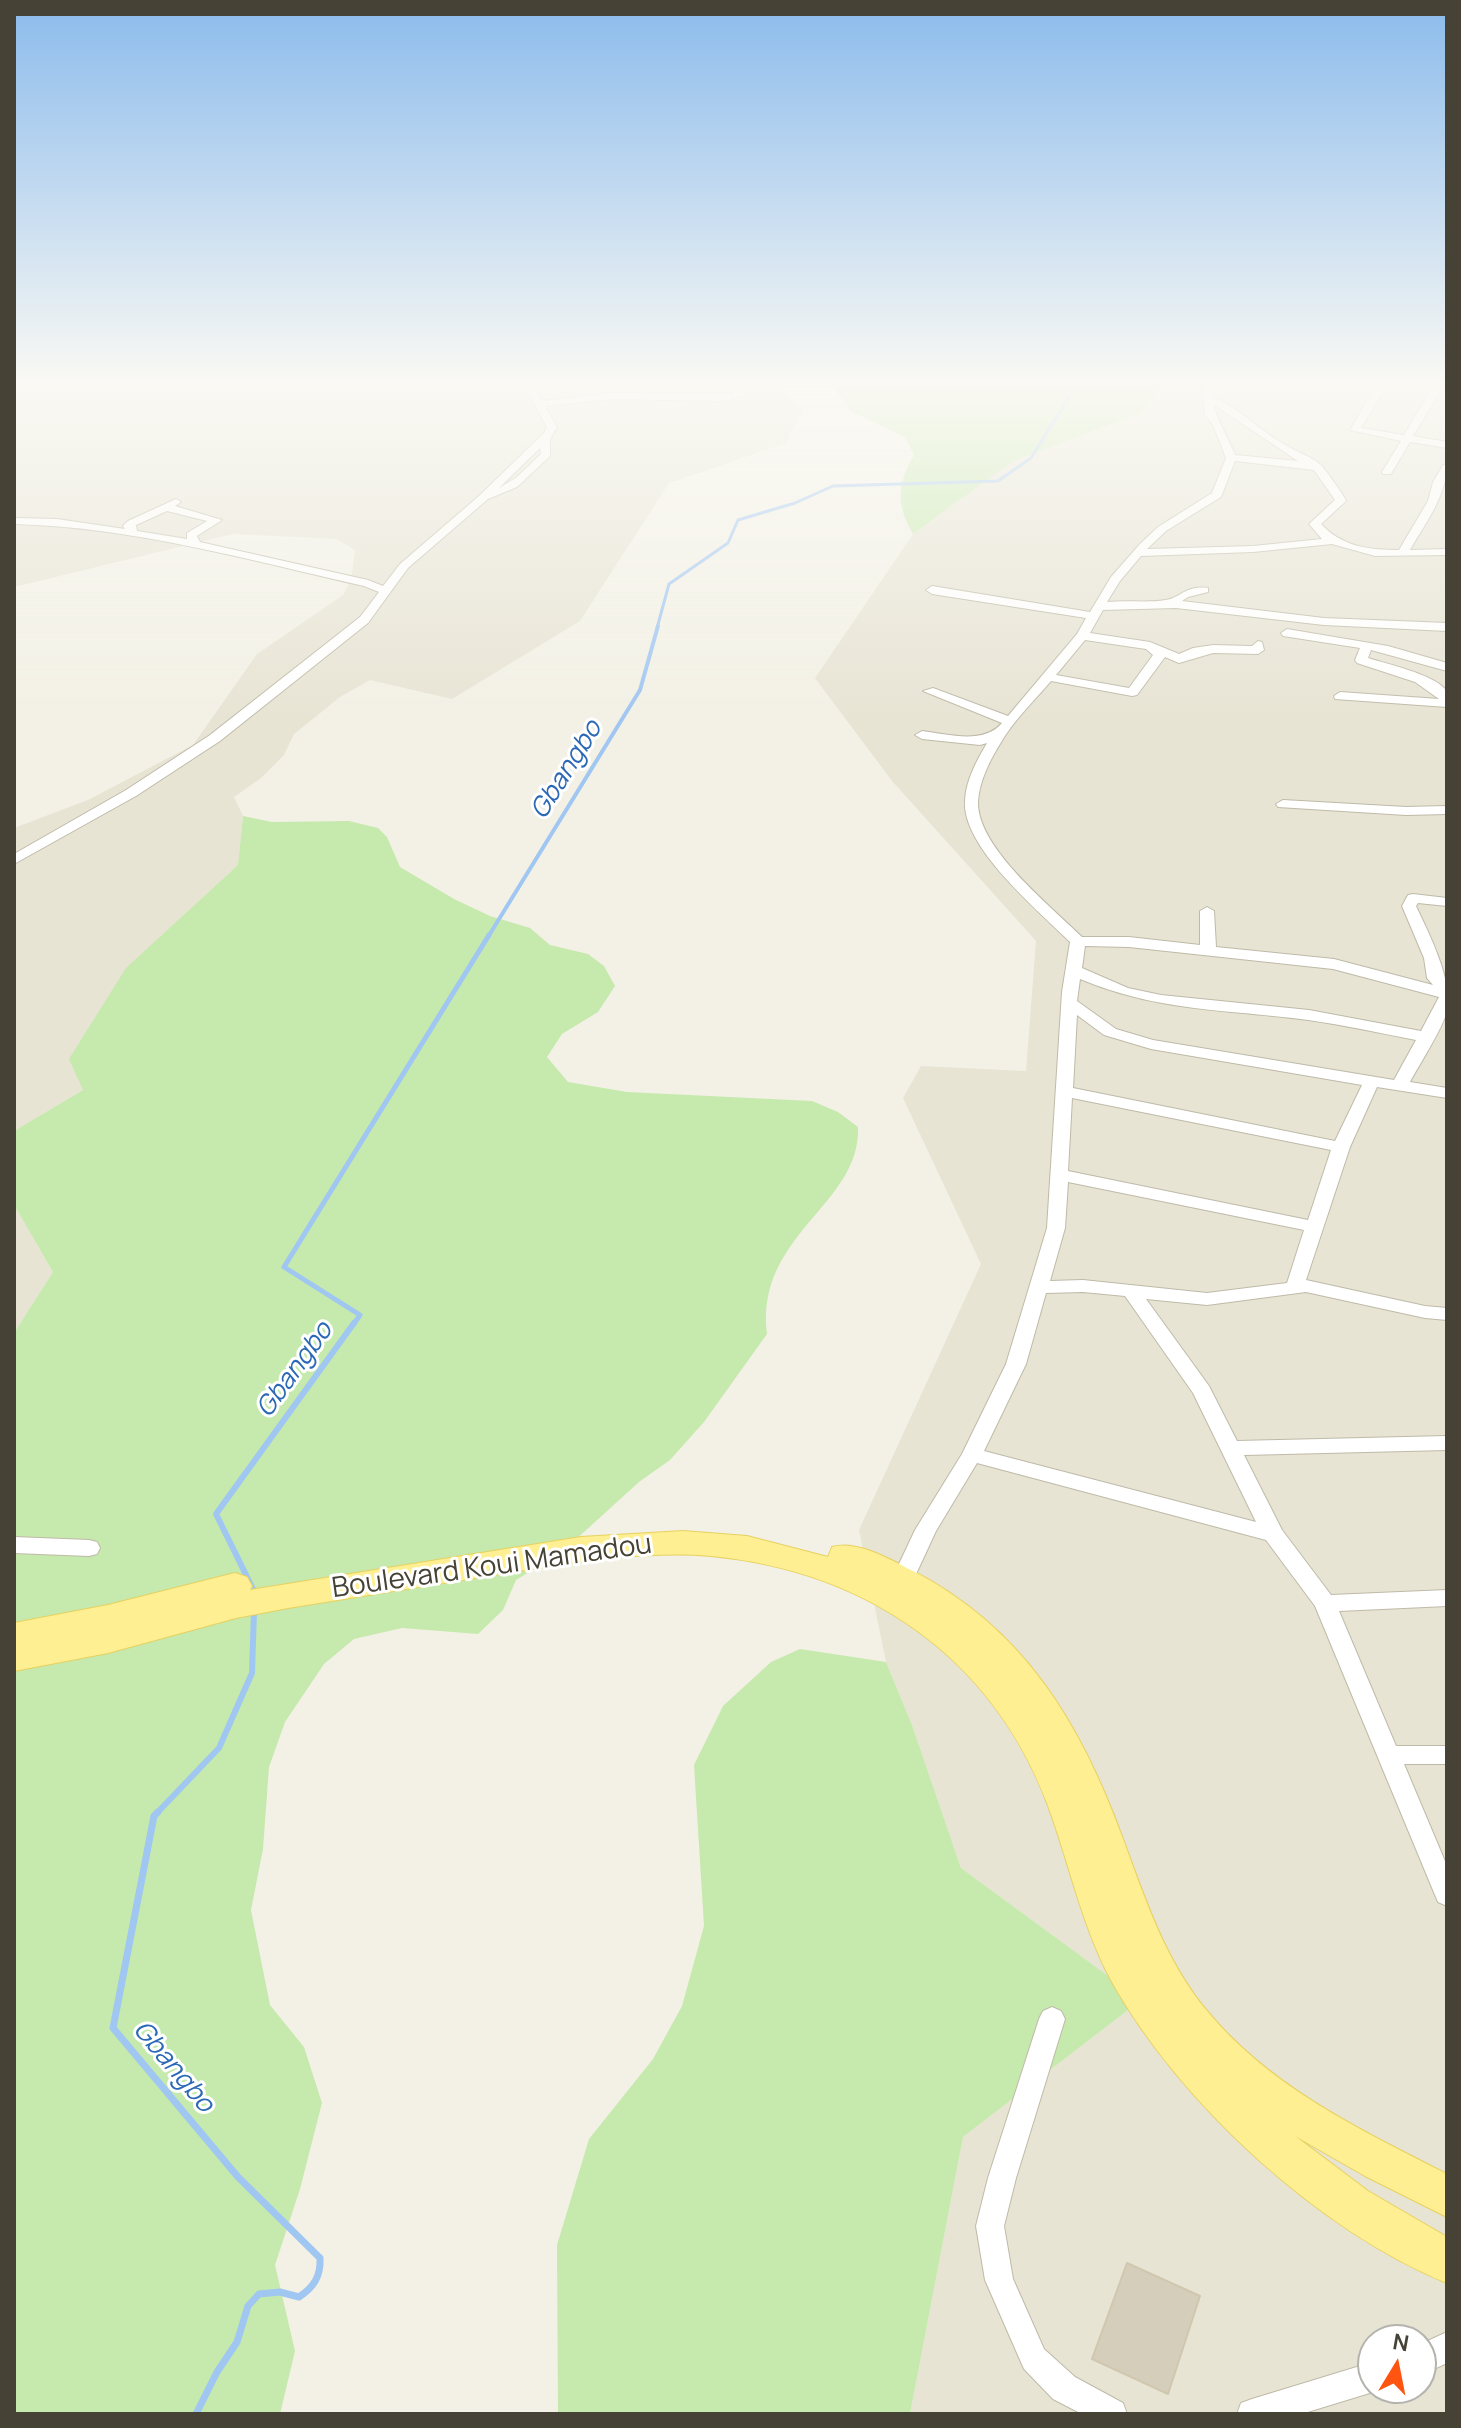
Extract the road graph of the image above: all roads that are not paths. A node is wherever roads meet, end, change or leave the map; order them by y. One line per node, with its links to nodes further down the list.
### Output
1 (487, 494): 16 (street)
2 (1217, 494): 14 (street)
3 (1336, 494): 11 (street)
4 (1434, 494): 7 (street)
5 (181, 500): 6 (street)
6 (165, 507): 10 (street); 12 (street)
7 (1429, 508): 8 (street); 15 (street)
8 (1447, 510)
9 (14, 521): 10 (street)
10 (132, 533): 12 (street)
11 (1331, 541): 14 (street); 15 (street)
12 (195, 544): 16 (street)
13 (1447, 552): 15 (street)
14 (1137, 553): 18 (street)
15 (1403, 553)
16 (383, 586): 41 (street)
17 (932, 590): 22 (street)
18 (1109, 590): 20 (street); 22 (street)
19 (1204, 590): 21 (street)
20 (1126, 602): 21 (street); 22 (street)
21 (1170, 605): 23 (street)
22 (1096, 611): 26 (street)
23 (1360, 624): 24 (street); 27 (street)
24 (1447, 627)
25 (1287, 633): 27 (street)
26 (1082, 636): 29 (street); 31 (street)
27 (1362, 644): 30 (street); 34 (street)
28 (1258, 645): 29 (street)
29 (1158, 650): 31 (street)
30 (1447, 667)
31 (1048, 677): 35 (street)
32 (929, 691): 35 (street)
33 (1340, 696): 34 (street)
34 (1447, 701)
35 (1005, 727): 37 (street); 38 (street)
36 (922, 735): 37 (street)
37 (963, 739): 38 (street)
38 (987, 755): 44 (street)
39 (1283, 804): 40 (street)
40 (1447, 810)
41 (14, 860)
42 (1447, 902): 47 (street)
43 (1207, 911): 45 (street)
44 (1078, 941): 45 (street); 46 (street)
45 (1208, 951): 47 (street)
46 (1073, 970): 48 (street); 49 (street)
47 (1447, 995): 49 (street)
48 (1071, 1004): 50 (street); 52 (street)
49 (1425, 1037): 51 (street)
50 (1372, 1081): 51 (street); 54 (street)
51 (1400, 1085): 53 (street)
52 (1065, 1092): 54 (street); 55 (street)
53 (1447, 1093)
54 (1341, 1147): 56 (street)
55 (1061, 1175): 56 (street); 58 (street)
56 (1316, 1227): 57 (street)
57 (1295, 1286): 59 (street); 60 (street)
58 (1039, 1287): 59 (street); 63 (street)
59 (1131, 1291): 62 (street)
60 (1444, 1310)
61 (1447, 1443): 62 (street)
62 (1231, 1448): 64 (street)
63 (972, 1455): 64 (street); 67 (street)
64 (1273, 1534): 71 (street)
65 (14, 1545): 66 (street)
66 (89, 1548)
67 (902, 1581): 68 (main road, Boulevard Koui Mamadou); 78 (main road, Boulevard Koui Mamadou)
68 (287, 1586): 69 (main road, Boulevard Koui Mamadou); 79 (main road, Boulevard Koui Mamadou)
69 (234, 1596): 72 (main road, Boulevard Koui Mamadou); 73 (main road, Boulevard Koui Mamadou)
70 (1447, 1598): 71 (street)
71 (1325, 1603): 74 (street)
72 (14, 1636)
73 (14, 1658)
74 (1389, 1755): 75 (street); 76 (street)
75 (1447, 1755)
76 (1447, 1895)
77 (1052, 2019): 81 (street)
78 (1447, 2196)
79 (1447, 2261)
80 (1357, 2382): 82 (street)
81 (1102, 2412)
82 (1252, 2414)

